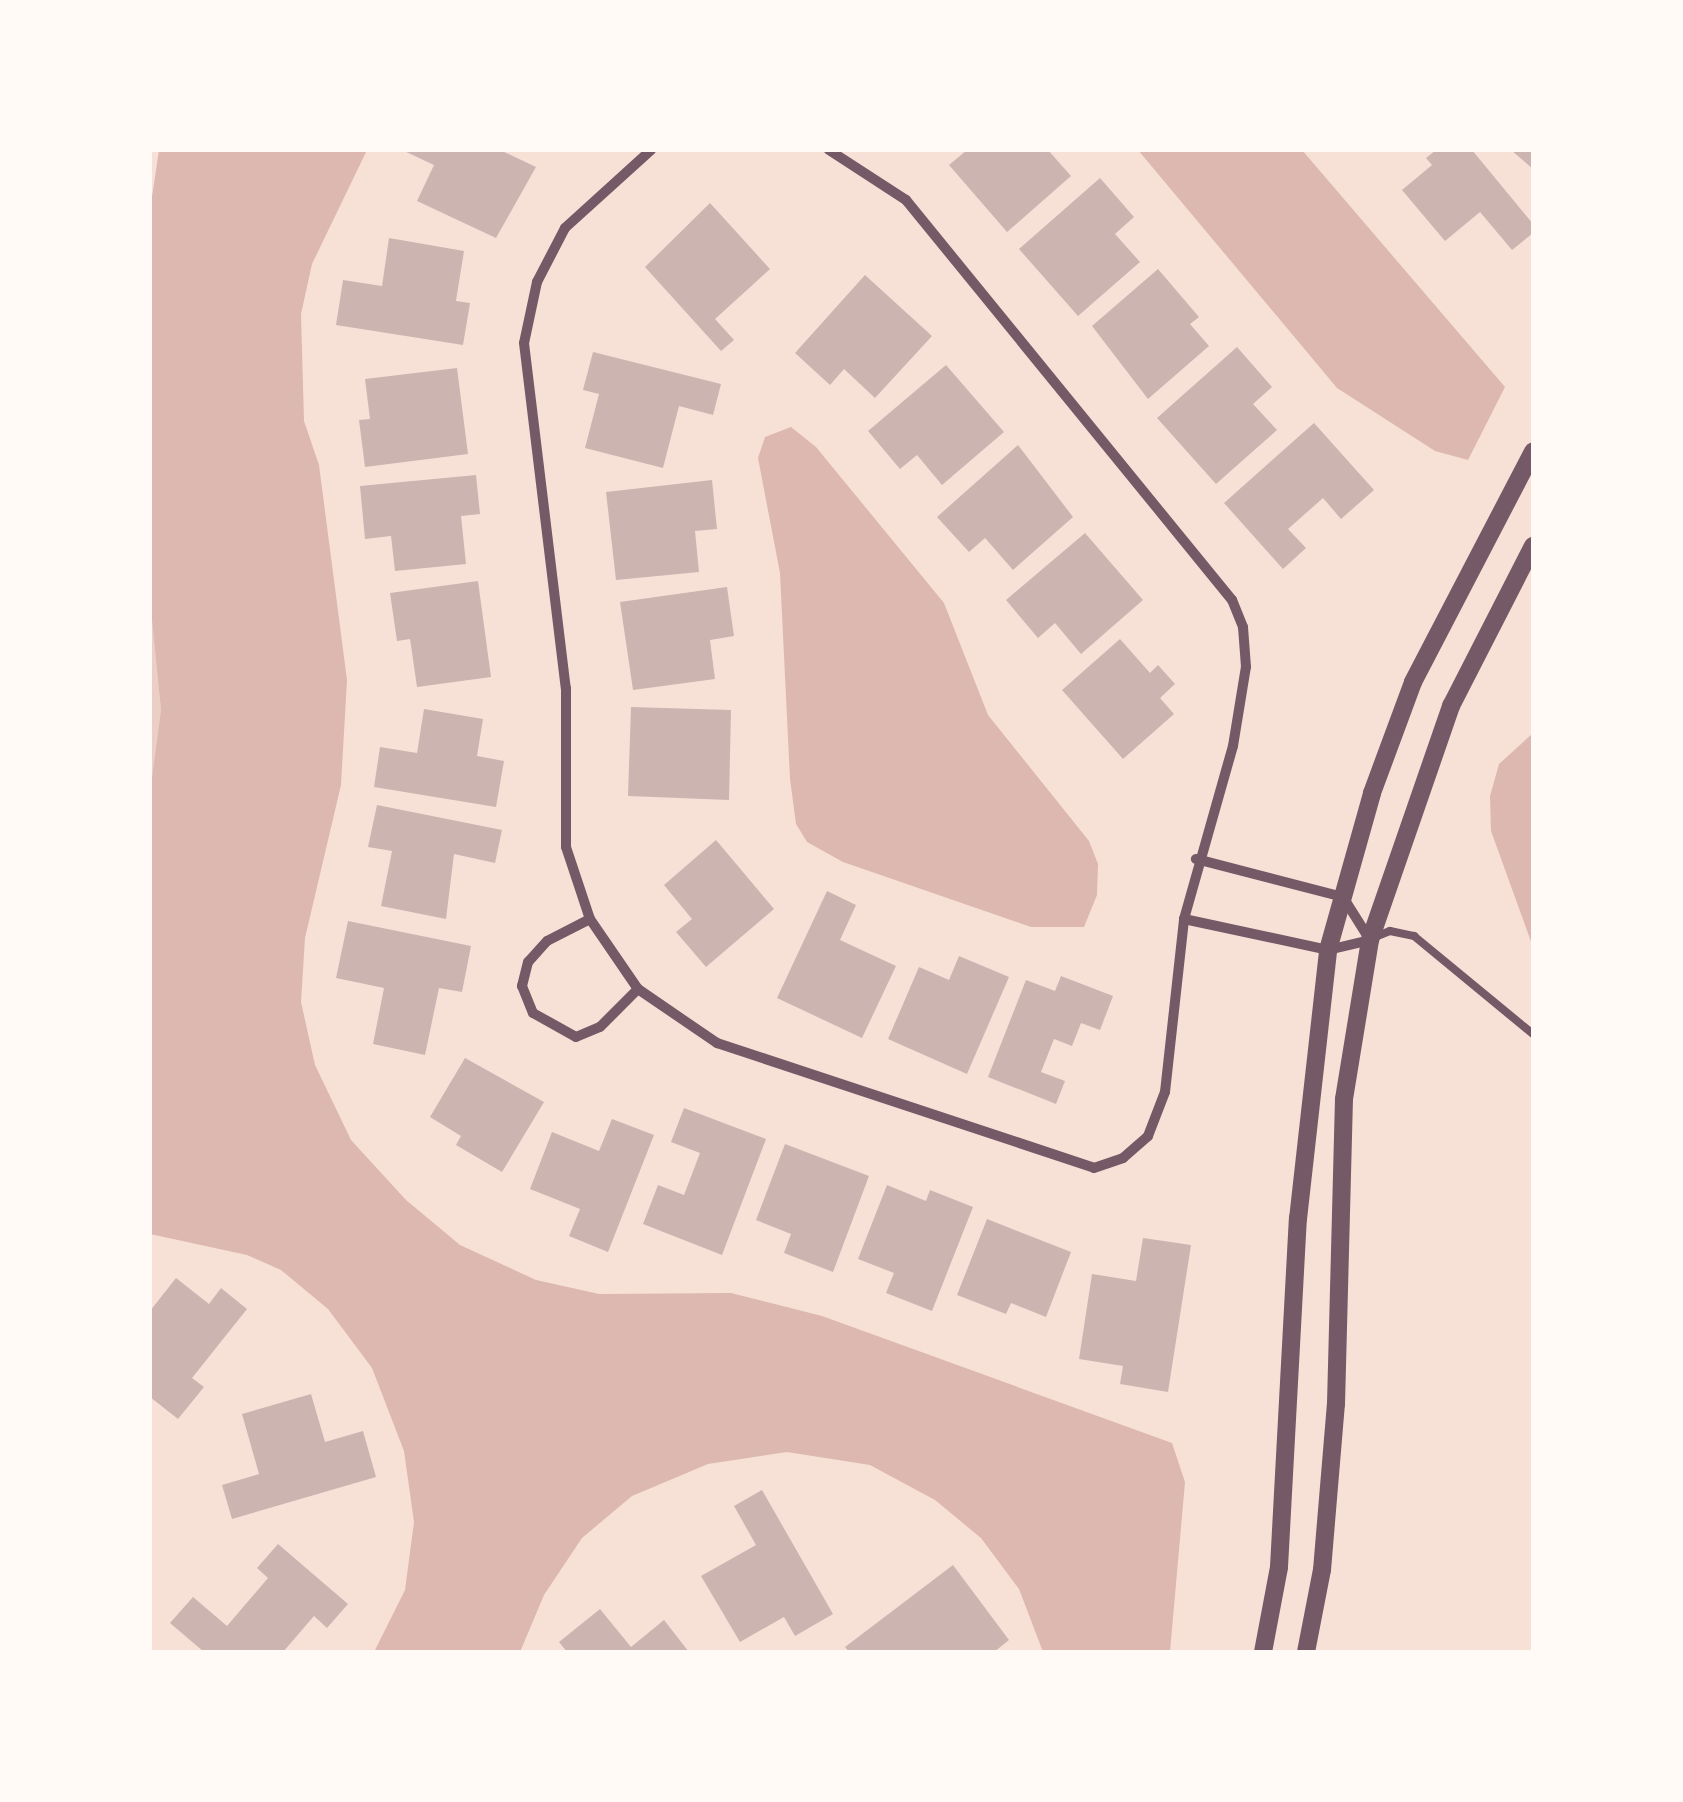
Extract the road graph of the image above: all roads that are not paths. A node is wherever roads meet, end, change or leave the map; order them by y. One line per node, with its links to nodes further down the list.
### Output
1 (651, 150): 7 (street)
2 (828, 150): 5 (street)
3 (1533, 451): 6 (street)
4 (1533, 546): 9 (street)
5 (1196, 859): 6 (street); 8 (street)
6 (1343, 897): 9 (street); 10 (street)
7 (590, 919): 11 (street); 11 (street)
8 (1184, 919): 10 (street); 11 (street)
9 (1370, 940): 10 (street); 12 (lane); 14 (street)
10 (1328, 950): 13 (street)
11 (638, 989)
12 (1533, 1034)
13 (1263, 1652)
14 (1306, 1652)

